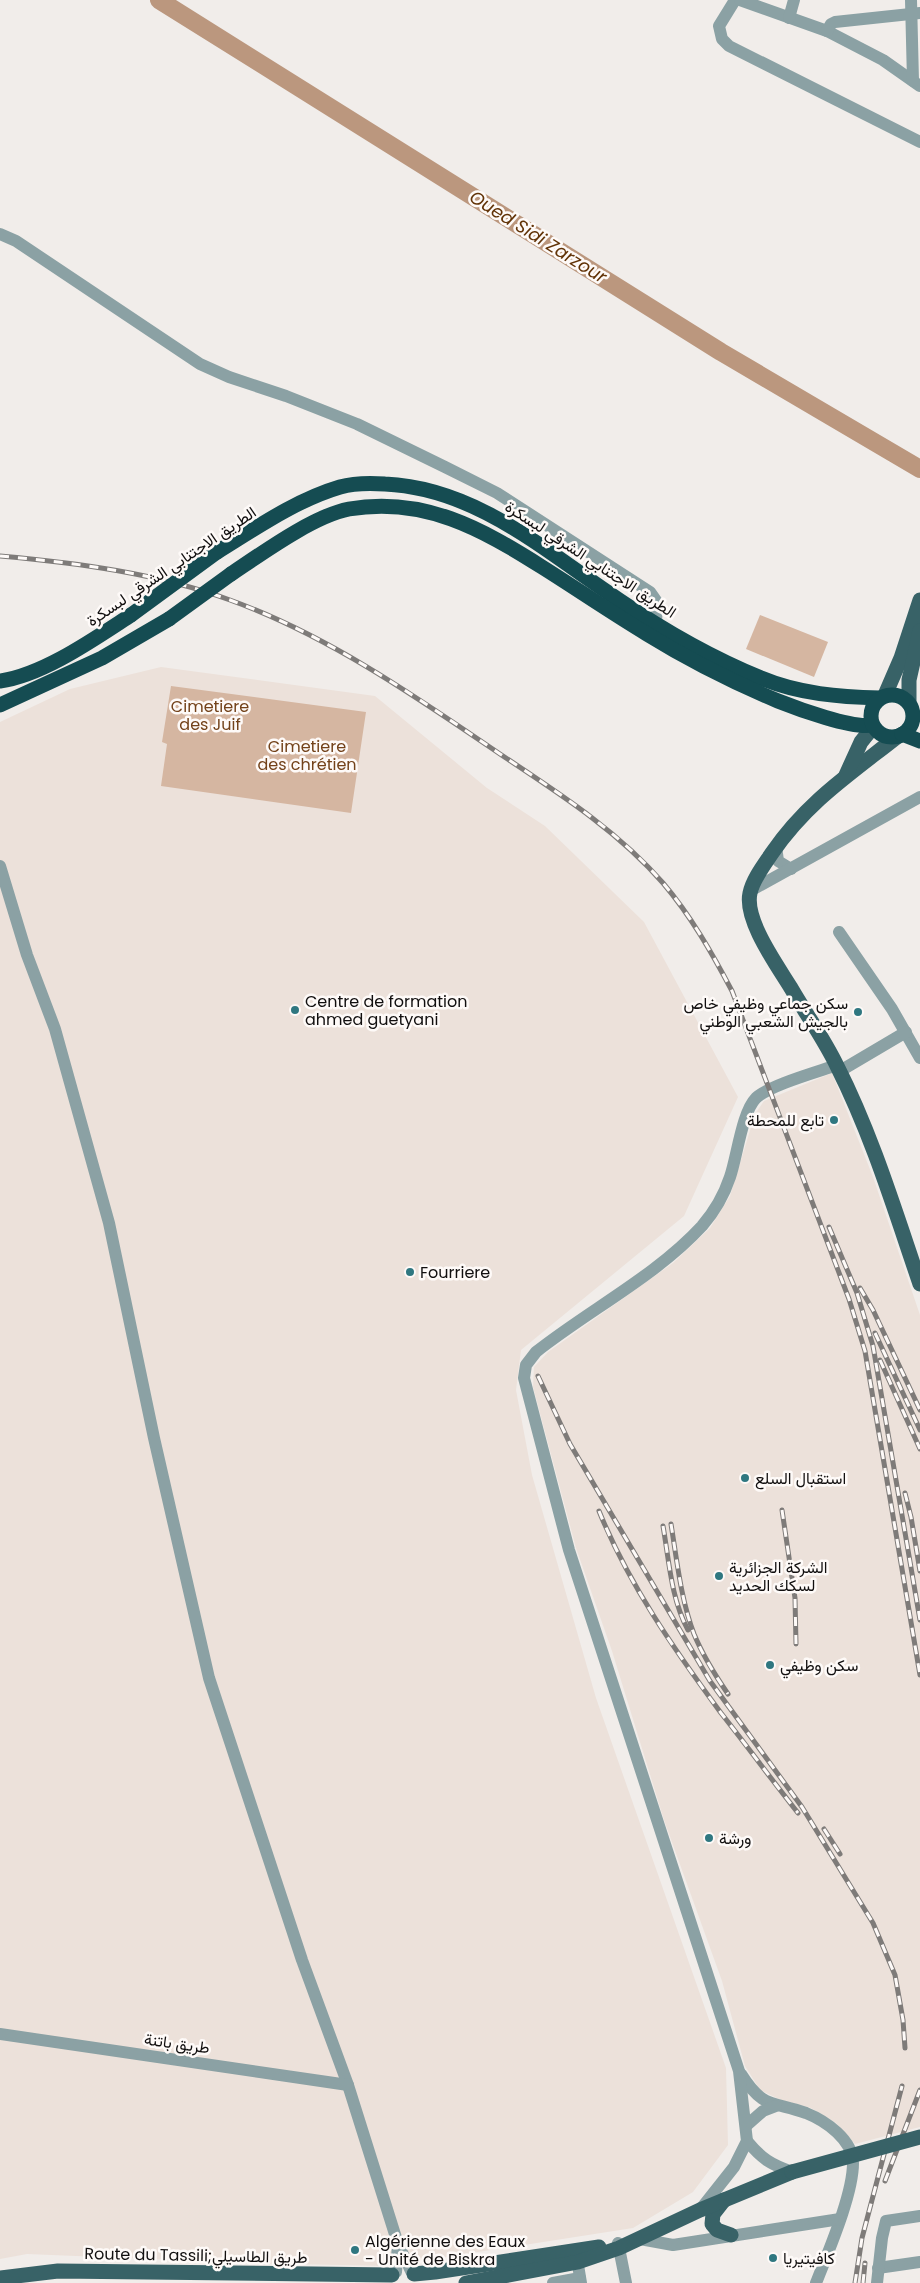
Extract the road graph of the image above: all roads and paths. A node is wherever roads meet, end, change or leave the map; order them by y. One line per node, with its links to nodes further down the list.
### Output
1 (734, 0): 9 (street)
2 (740, 0): 6 (street)
3 (794, 0): 6 (street)
4 (911, 0): 5 (street)
5 (916, 14): 7 (street); 8 (street)
6 (789, 18): 7 (street)
7 (827, 31): 8 (street)
8 (916, 83)
9 (920, 142)
10 (0, 234): 12 (street)
11 (920, 600): 15 (main road)
12 (656, 623): 14 (highway, الطريق الاجتنابي الشرقي لبسكرة, bridge); 15 (highway, الطريق الاجتنابي الشرقي لبسكرة)
13 (920, 631): 17 (main road)
14 (0, 681)
15 (883, 697): 17 (highway); 18 (highway)
16 (0, 705): 18 (highway, الطريق الاجتنابي الشرقي لبسكرة, bridge)
17 (913, 707): 19 (highway)
18 (873, 726): 19 (highway); 21 (main road)
19 (900, 735): 20 (highway); 21 (main road)
20 (920, 741)
21 (844, 778): 23 (main road)
22 (920, 797): 25 (street)
23 (776, 846): 25 (street); 26 (main road)
24 (0, 866): 34 (street)
25 (791, 869): 26 (street)
26 (750, 891): 30 (main road)
27 (839, 932): 28 (street)
28 (906, 1032): 29 (street); 30 (street)
29 (920, 1058)
30 (838, 1068): 31 (main road); 33 (street)
31 (920, 1281)
32 (0, 2034): 34 (street, طريق باتنة)
33 (739, 2071): 35 (street); 36 (street)
34 (348, 2085): 45 (street)
35 (776, 2106): 36 (street); 43 (street)
36 (747, 2125): 38 (street)
37 (920, 2137): 39 (main road, bridge)
38 (747, 2141): 39 (street); 41 (street)
39 (792, 2172): 40 (main road)
40 (724, 2200): 41 (main road); 44 (main road)
41 (700, 2210): 46 (main road)
42 (920, 2216): 49 (street)
43 (840, 2219): 44 (street); 59 (street)
44 (731, 2235): 46 (street)
45 (398, 2244): 50 (street); 51 (street)
46 (626, 2244): 47 (main road); 58 (street)
47 (577, 2256): 50 (main road); 54 (main road); 55 (street)
48 (920, 2262): 49 (street)
49 (878, 2268): 60 (street)
50 (415, 2276): 51 (main road, Route du Tassili;طريق الطاسيلي)
51 (392, 2277): 53 (main road, Route du Tassili;طريق الطاسيلي)
52 (0, 2278): 53 (main road, Route du Tassili;طريق الطاسيلي)
53 (253, 2278)
54 (501, 2279): 56 (main road)
55 (580, 2281): 57 (street)
56 (466, 2283)
57 (553, 2283)
58 (626, 2283)
59 (816, 2283)
60 (877, 2283)

